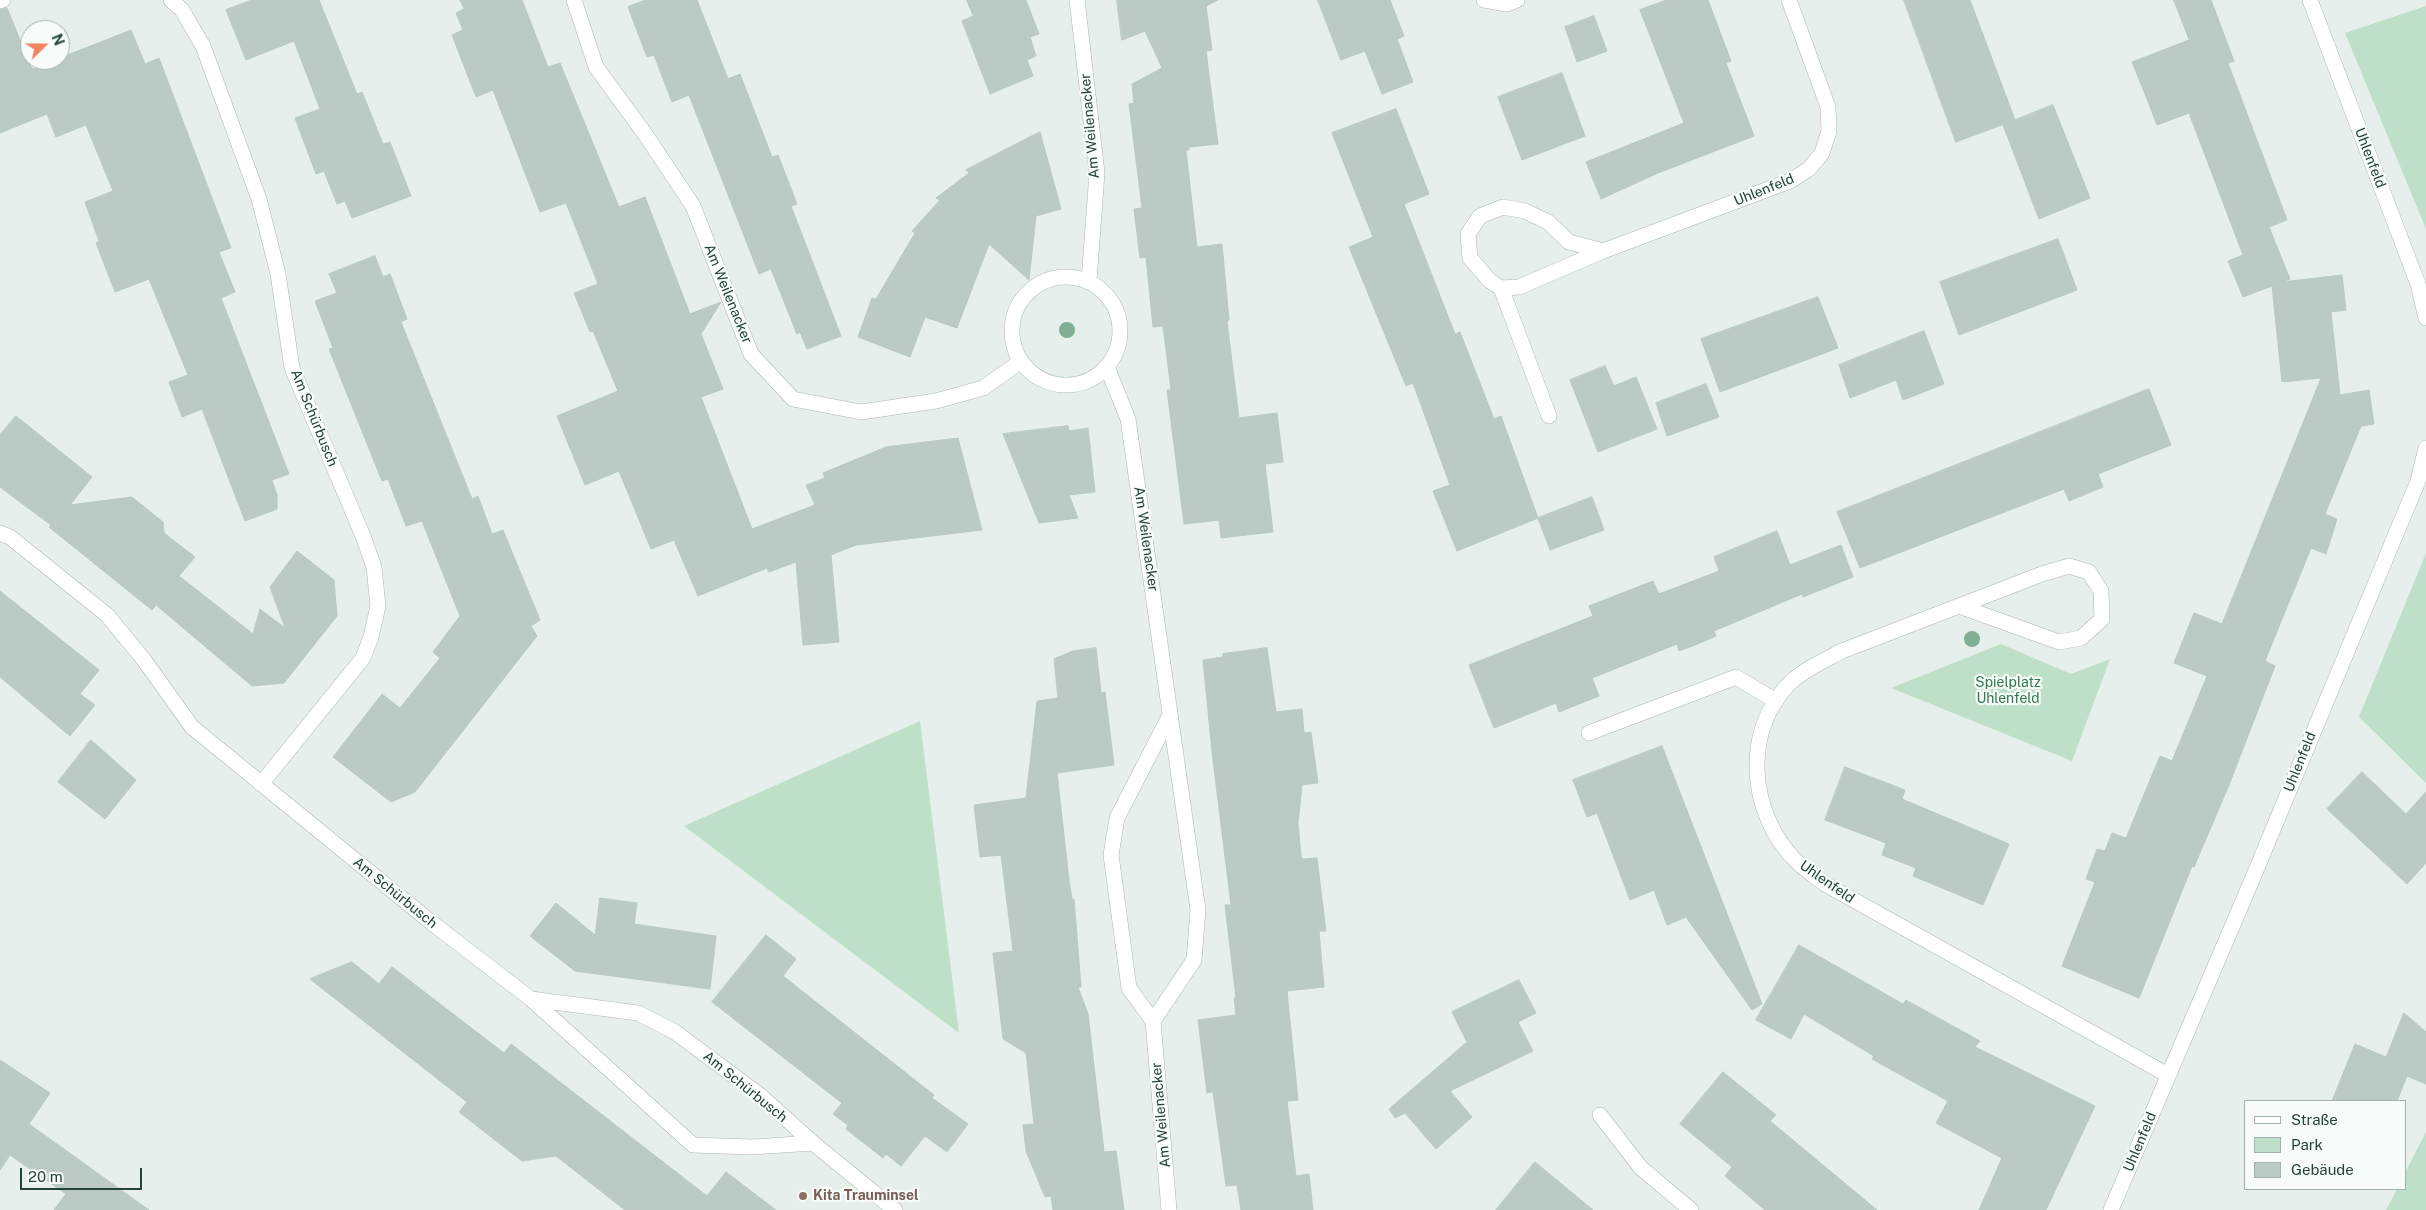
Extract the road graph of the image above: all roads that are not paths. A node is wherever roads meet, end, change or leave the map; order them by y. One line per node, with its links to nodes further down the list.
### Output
1 (172, 0): 21 (street, Am Schürbusch)
2 (574, 0): 12 (street, Am Weilenacker)
3 (1077, 0): 9 (street, Am Weilenacker)
4 (1484, 0): 5 (street)
5 (1517, 0)
6 (1788, 0): 8 (street, Uhlenfeld)
7 (2310, 0): 11 (street, Uhlenfeld)
8 (1603, 251): 10 (street, Uhlenfeld); 10 (street)
9 (1089, 281): 12 (street); 13 (street)
10 (1501, 288): 14 (street)
11 (2426, 318)
12 (1020, 362): 13 (street)
13 (1107, 367): 19 (street, Am Weilenacker)
14 (1549, 416)
15 (2426, 448): 24 (street, Uhlenfeld)
16 (0, 533): 21 (street, Am Schürbusch)
17 (1959, 606): 17 (street, Uhlenfeld); 18 (street, Uhlenfeld)
18 (1776, 701): 20 (street); 24 (street, Uhlenfeld)
19 (1170, 715): 23 (street, Am Weilenacker); 23 (street)
20 (1588, 733)
21 (261, 784): 22 (street, Am Schürbusch)
22 (531, 999): 26 (street, Am Schürbusch); 26 (street, Am Schürbusch)
23 (1153, 1021): 28 (street, Am Weilenacker)
24 (2168, 1075): 30 (street, Uhlenfeld)
25 (1600, 1115): 29 (street)
26 (813, 1143): 27 (street, Am Schürbusch)
27 (895, 1210)
28 (1169, 1210)
29 (1691, 1210)
30 (2111, 1210)

